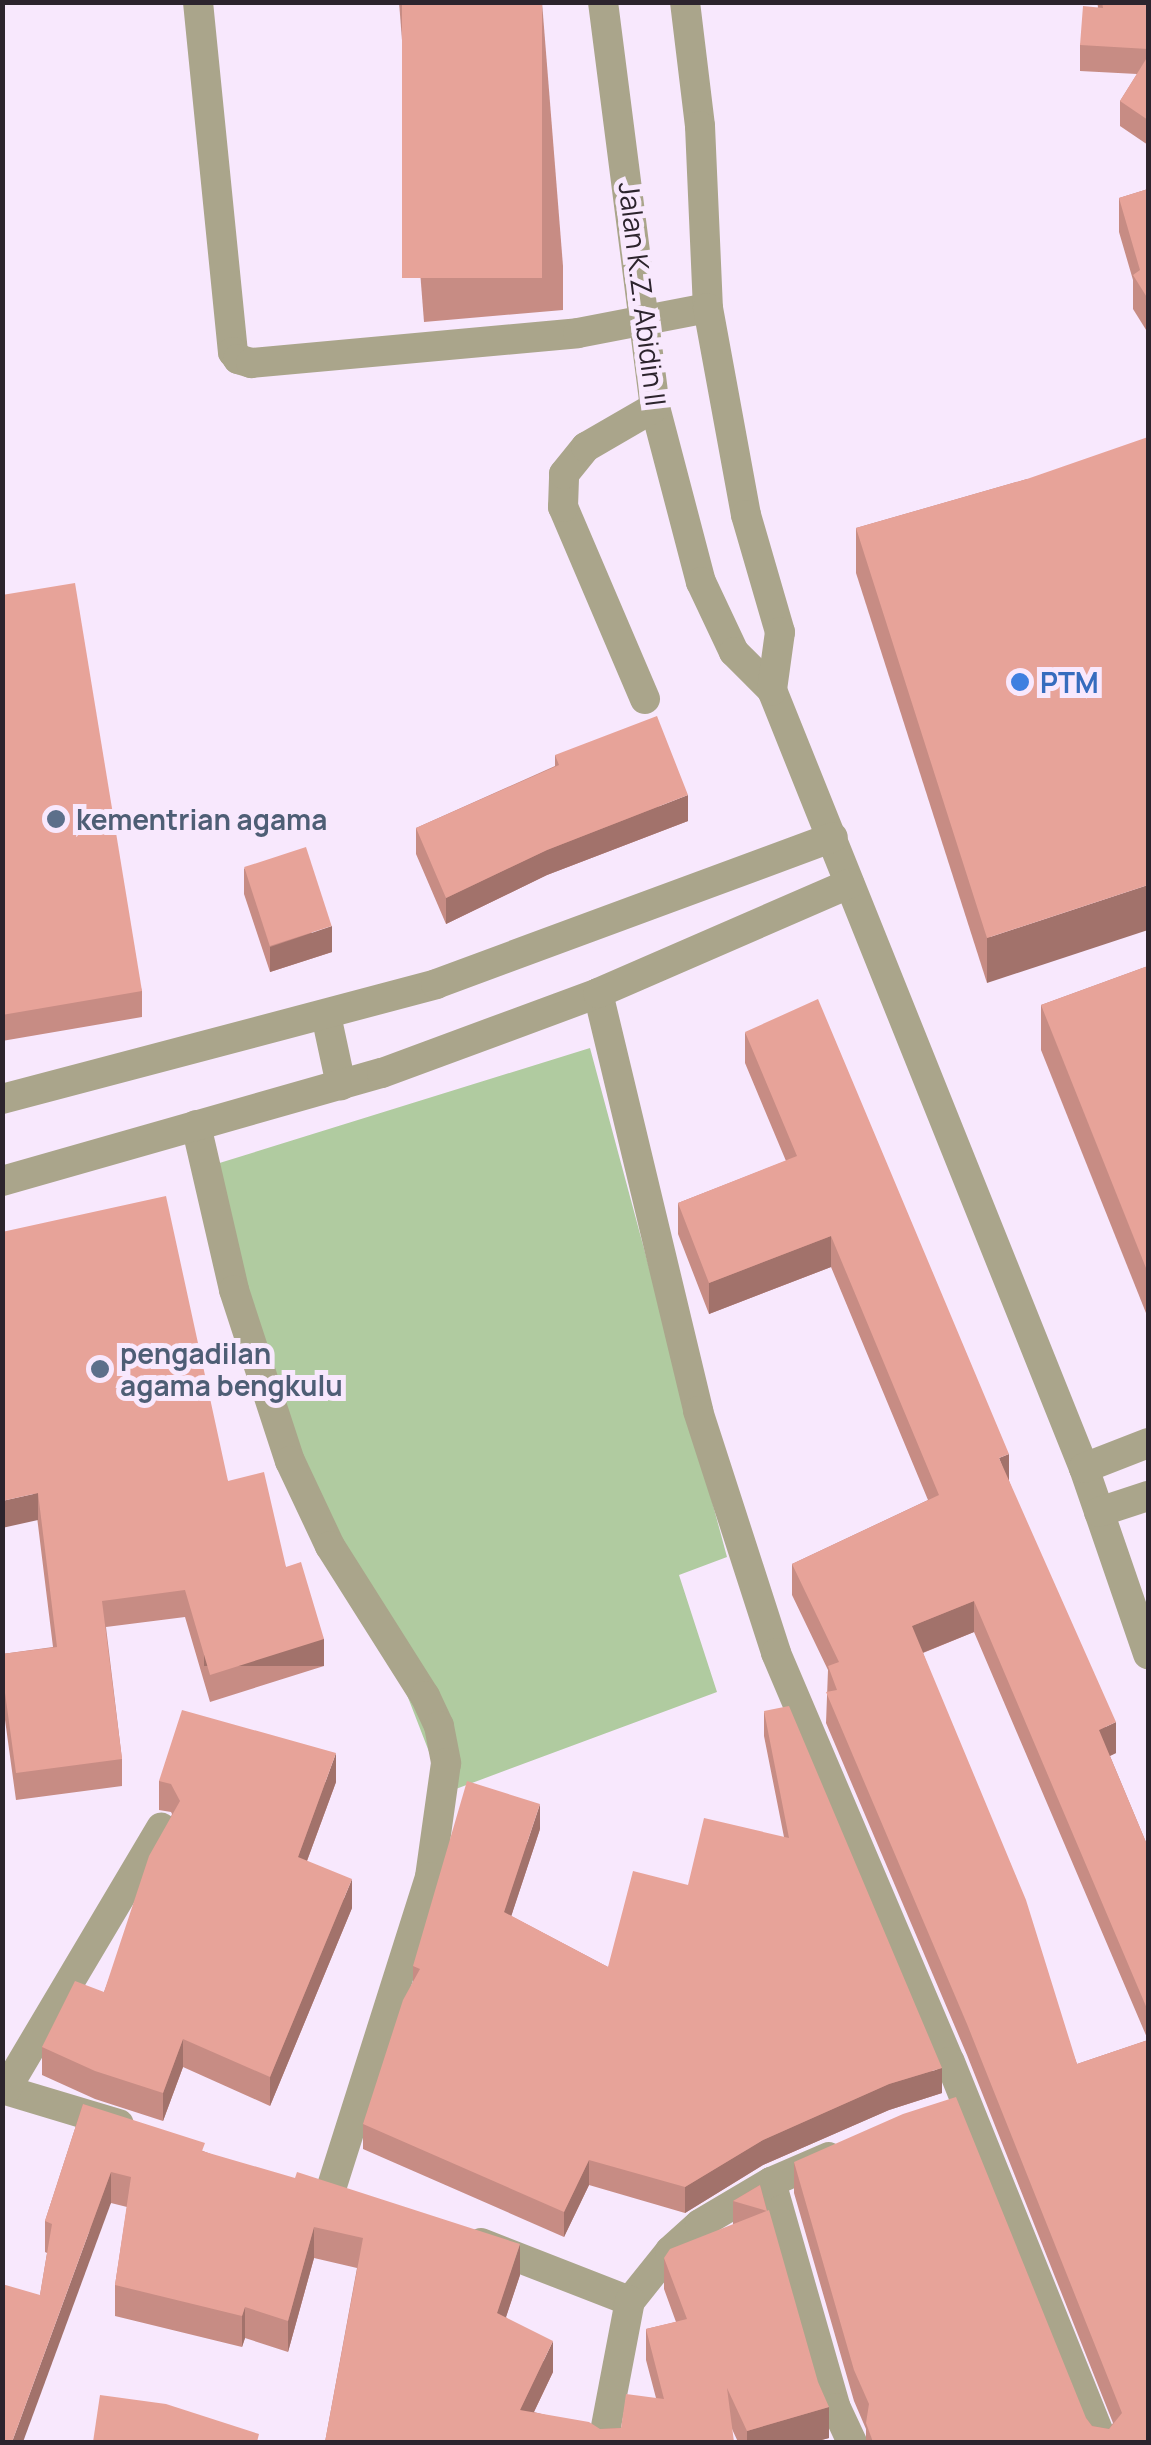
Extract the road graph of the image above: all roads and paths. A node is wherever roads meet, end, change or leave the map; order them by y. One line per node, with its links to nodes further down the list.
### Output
1 (198, 2): 5 (street)
2 (602, 2): 5 (street, Jalan K.Z. Abidin II)
3 (685, 2): 4 (street)
4 (708, 308): 5 (street); 7 (street)
5 (644, 323): 6 (street, Jalan K.Z. Abidin II)
6 (655, 407): 7 (street, Jalan K.Z. Abidin II); 8 (street)
7 (772, 690): 9 (street)
8 (644, 700)
9 (833, 837): 10 (street); 12 (street)
10 (850, 884): 11 (street); 18 (street)
11 (598, 993): 13 (street); 24 (street)
12 (326, 1014): 13 (street); 14 (street)
13 (341, 1085): 15 (street)
14 (2, 1099)
15 (196, 1126): 16 (street); 30 (street)
16 (2, 1181)
17 (1148, 1443): 18 (street)
18 (1084, 1468): 20 (street)
19 (1148, 1496): 20 (street)
20 (1099, 1512): 21 (street)
21 (1148, 1654)
22 (161, 1828): 23 (street)
23 (4, 2089): 26 (street)
24 (967, 2105): 25 (street); 36 (street)
25 (932, 2116)
26 (142, 2132)
27 (860, 2143): 29 (street)
28 (292, 2180): 30 (street)
29 (771, 2182): 33 (street); 35 (street)
30 (330, 2192): 31 (street)
31 (367, 2205)
32 (460, 2236): 33 (street)
33 (630, 2300): 34 (street)
34 (603, 2442)
35 (852, 2442)
36 (1103, 2442)

